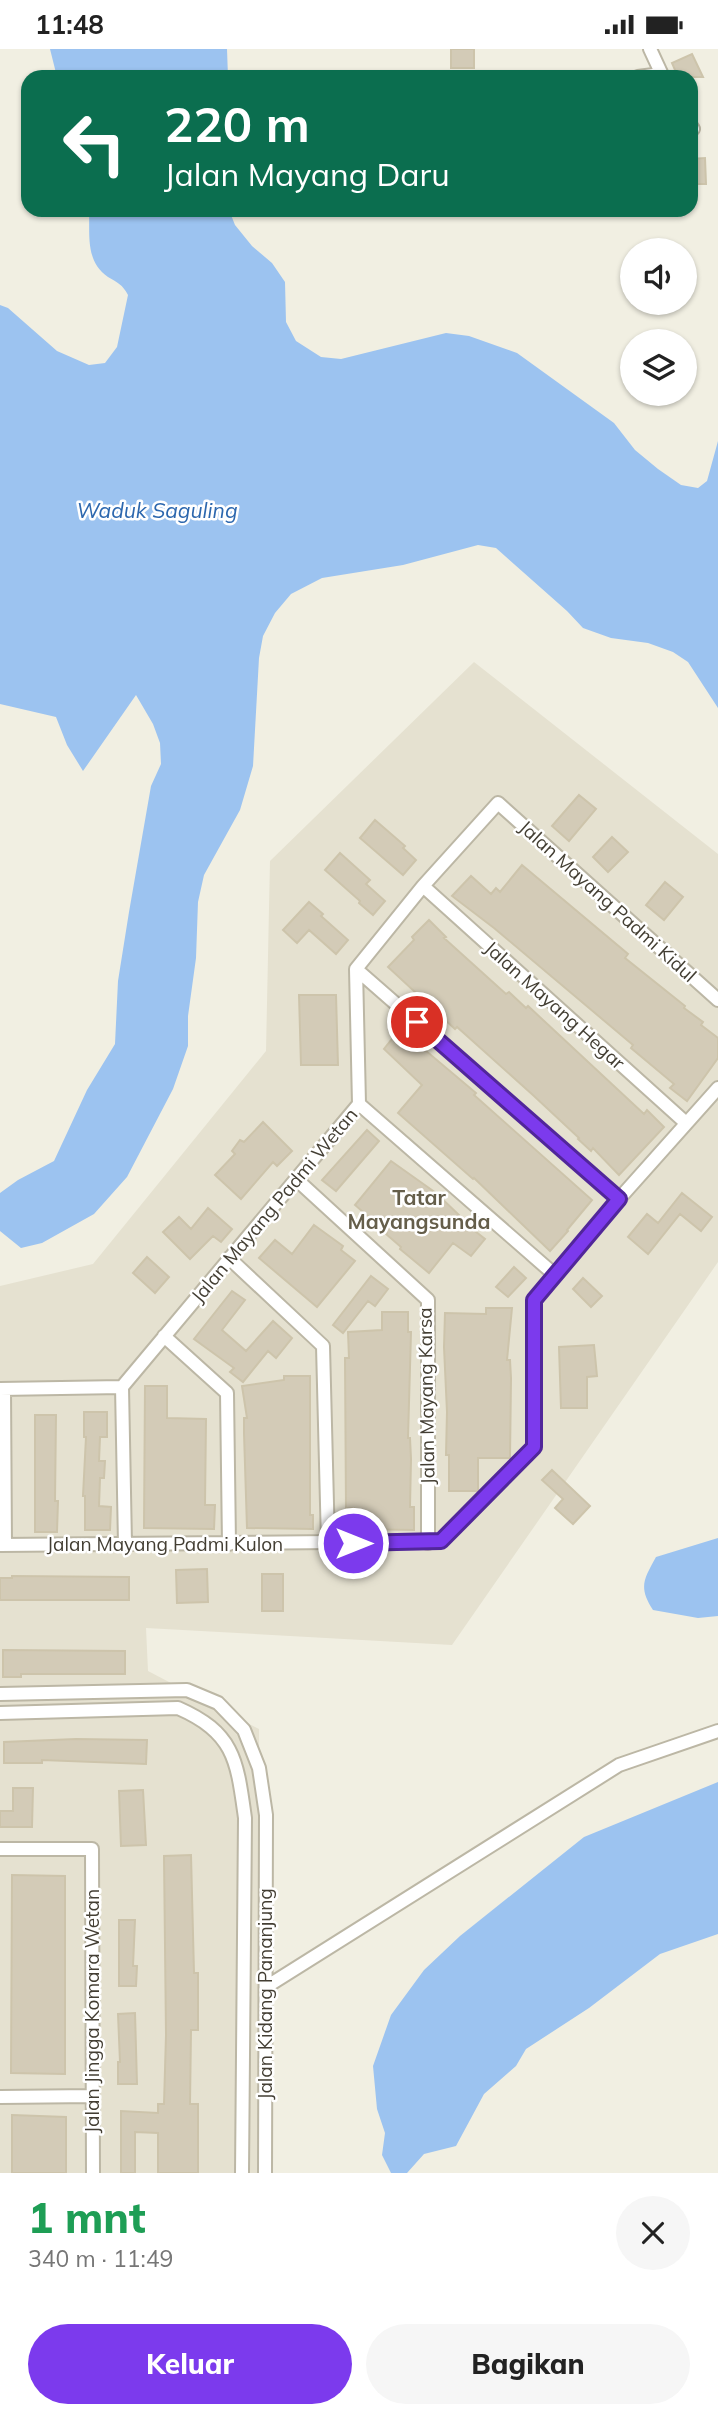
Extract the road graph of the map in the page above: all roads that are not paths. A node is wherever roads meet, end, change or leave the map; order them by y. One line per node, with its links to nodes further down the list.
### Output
1 (650, 49): 2 (street)
2 (660, 70)
3 (424, 886): 4 (street); 5 (street, Jalan Mayang Padmi Kidul); 8 (street, Jalan Mayang Hegar)
4 (356, 969): 7 (street, Jalan Mayang Padmi Wetan); 10 (street)
5 (718, 1000)
6 (718, 1088): 8 (street)
7 (359, 1104): 9 (street, Jalan Mayang Padmi Wetan); 12 (street)
8 (686, 1123): 10 (street)
9 (296, 1179): 11 (street, Jalan Mayang Padmi Wetan); 17 (street, Jalan Mayang Karsa)
10 (619, 1199): 12 (street)
11 (229, 1258): 13 (street, Jalan Mayang Padmi Wetan); 16 (street)
12 (555, 1275): 17 (street)
13 (164, 1336): 14 (street, Jalan Mayang Padmi Wetan); 19 (street)
14 (122, 1387): 15 (street); 18 (street)
15 (2, 1389): 20 (street)
16 (328, 1543): 17 (street, Jalan Mayang Padmi Kulon); 19 (street, Jalan Mayang Padmi Kulon)
17 (428, 1543)
18 (125, 1544): 19 (street, Jalan Mayang Padmi Kulon); 20 (street, Jalan Mayang Padmi Kulon)
19 (229, 1544)
20 (2, 1545)
21 (0, 1694): 24 (street, Jalan Kidang Pananjung)
22 (0, 1713): 25 (street, Jalan Kidang Pananjung)
23 (718, 1731): 27 (street)
24 (266, 1837): 25 (street); 27 (street, Jalan Kidang Pananjung)
25 (244, 1838): 31 (street, Jalan Kidang Pananjung)
26 (0, 1850): 28 (street, Jalan Jingga Komara Wetan)
27 (265, 1987): 32 (street, Jalan Kidang Pananjung)
28 (93, 2096): 29 (street); 30 (street, Jalan Jingga Komara Wetan)
29 (0, 2097)
30 (93, 2173)
31 (242, 2173)
32 (265, 2173)

